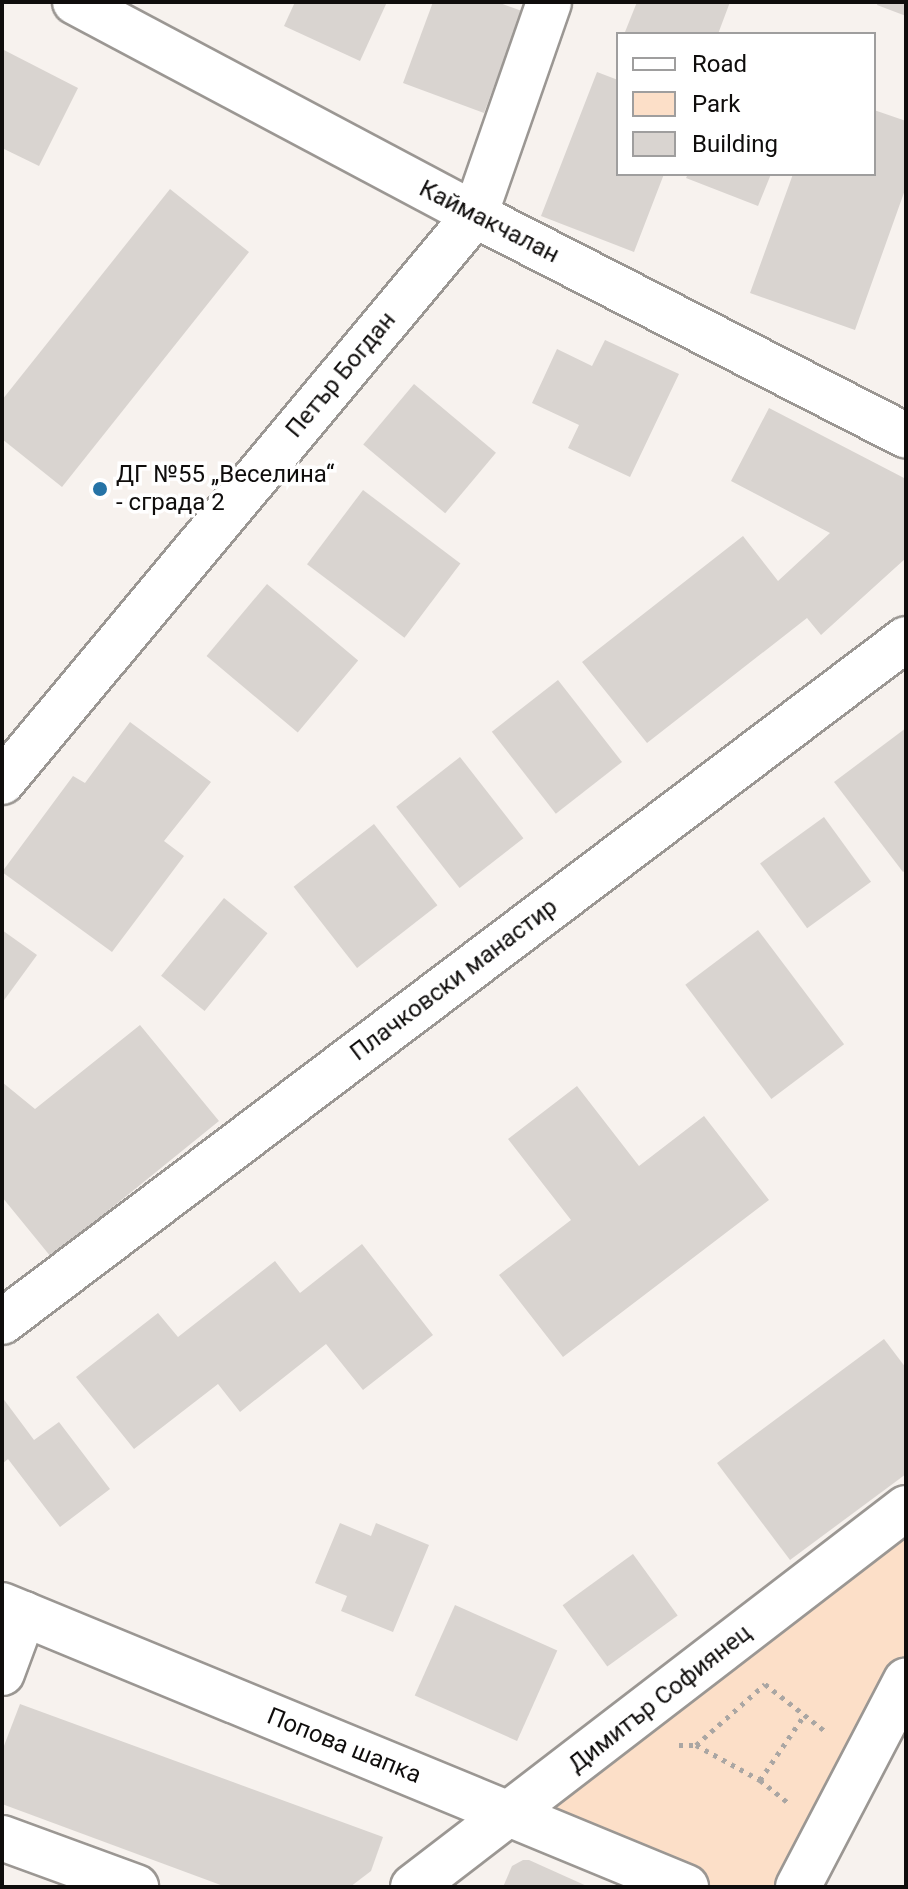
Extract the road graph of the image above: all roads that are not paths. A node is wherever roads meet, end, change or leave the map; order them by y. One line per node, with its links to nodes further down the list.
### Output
1 (75, 2): 3 (street, Каймакчалан)
2 (549, 2): 3 (street, Петър Богдан)
3 (475, 215): 4 (street, Каймакчалан); 6 (street, Петър Богдан)
4 (906, 436)
5 (906, 639): 7 (street, Плачковски манастир)
6 (2, 782)
7 (2, 1322)
8 (906, 1508): 12 (street, Димитър Софиянец)
9 (13, 1610): 10 (street); 12 (street, Попова шапка)
10 (2, 1673)
11 (906, 1680): 17 (street)
12 (511, 1815): 15 (street, Димитър Софиянец); 16 (street, Попова шапка)
13 (2, 1838): 14 (street)
14 (136, 1887)
15 (413, 1887)
16 (686, 1887)
17 (798, 1887)

